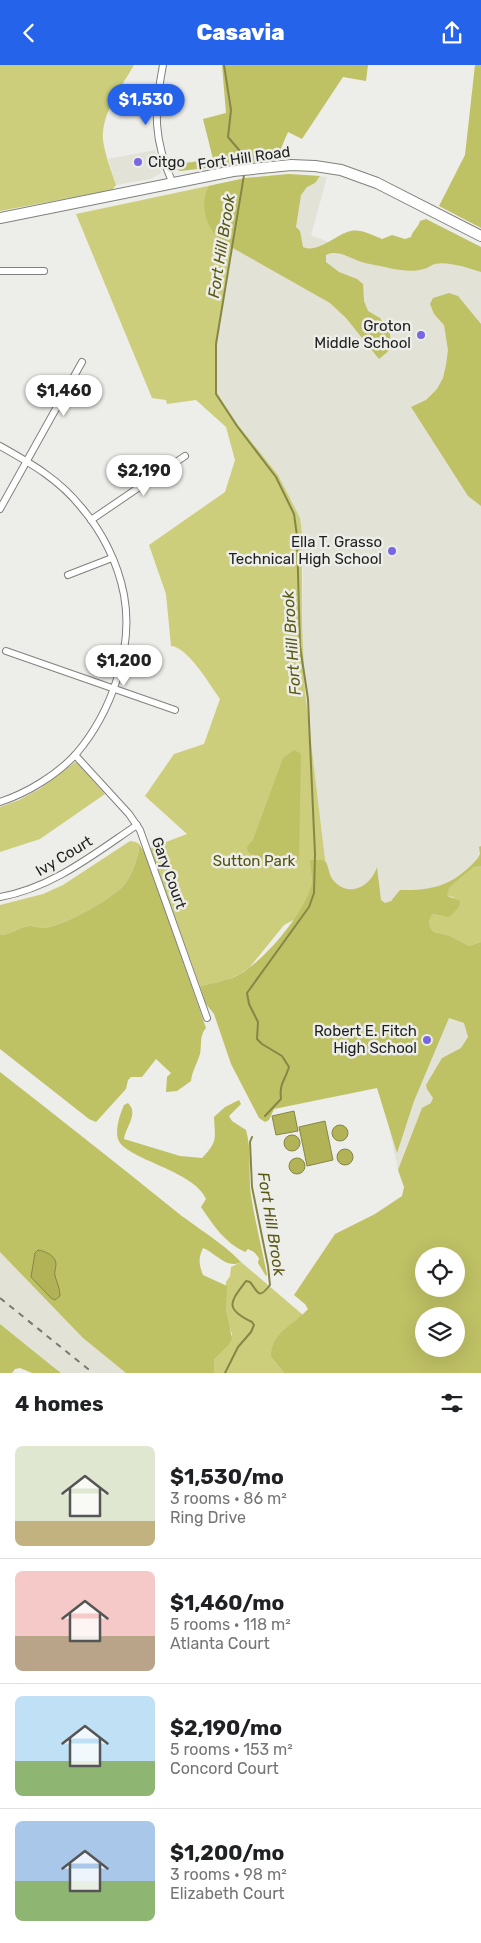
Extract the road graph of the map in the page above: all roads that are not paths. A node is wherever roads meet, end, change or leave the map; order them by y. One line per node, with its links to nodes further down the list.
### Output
1 (164, 65): 2 (street)
2 (173, 184): 3 (main road, Fort Hill Road); 4 (main road, Fort Hill Road)
3 (0, 218)
4 (481, 236)
5 (0, 271): 6 (street)
6 (44, 271)
7 (82, 362): 10 (street)
8 (0, 446): 10 (street)
9 (185, 456): 12 (street)
10 (26, 461): 11 (street); 12 (street)
11 (0, 509)
12 (91, 520): 13 (street)
13 (112, 558): 14 (street); 16 (street)
14 (68, 575)
15 (6, 651): 16 (street)
16 (113, 687): 17 (street); 18 (street)
17 (175, 710)
18 (75, 755): 19 (street); 20 (street, Gary Court)
19 (0, 802)
20 (137, 825): 21 (street, Ivy Court); 22 (street, Gary Court)
21 (0, 897)
22 (207, 1017)

